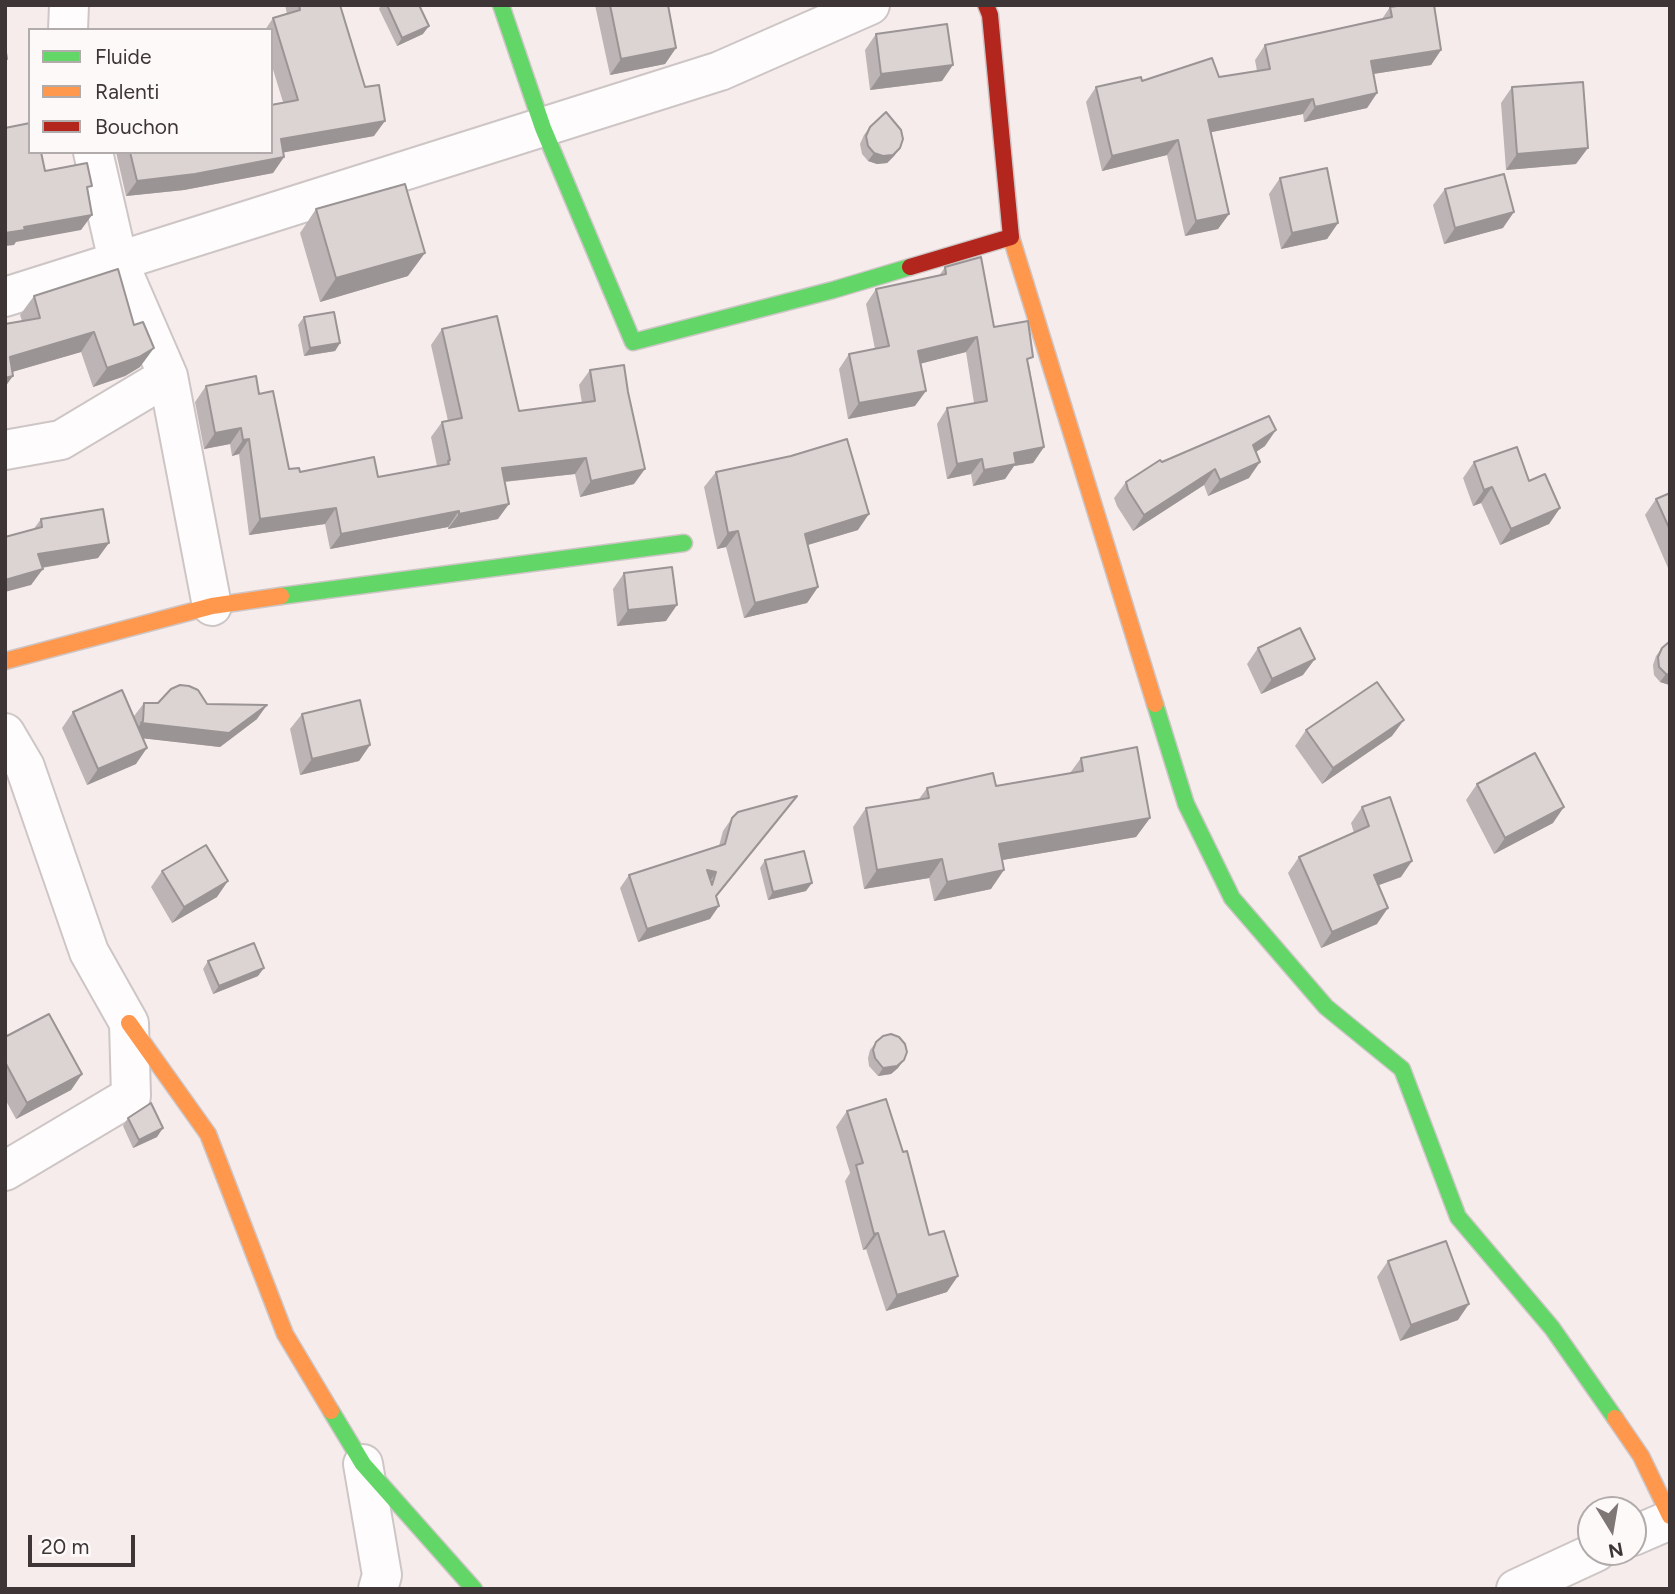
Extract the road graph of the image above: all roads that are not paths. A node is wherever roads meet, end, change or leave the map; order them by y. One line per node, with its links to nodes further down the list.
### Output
1 (69, 5): 5 (street)
2 (501, 5): 6 (street)
3 (870, 5): 6 (street)
4 (986, 5): 8 (street)
5 (68, 28)
6 (543, 128): 8 (street); 9 (street)
7 (93, 154): 9 (street)
8 (1011, 237): 20 (street)
9 (118, 261): 10 (street); 11 (street)
10 (5, 297)
11 (167, 376): 12 (street); 14 (street)
12 (5, 450)
13 (684, 543): 14 (street)
14 (212, 606): 15 (street)
15 (5, 661)
16 (5, 733): 17 (street)
17 (129, 1023): 18 (street); 19 (street)
18 (5, 1171)
19 (363, 1464): 23 (street); 24 (street)
20 (1670, 1518): 21 (street)
21 (1647, 1529)
22 (1577, 1561): 25 (street)
23 (378, 1589)
24 (474, 1589)
25 (1516, 1589)

